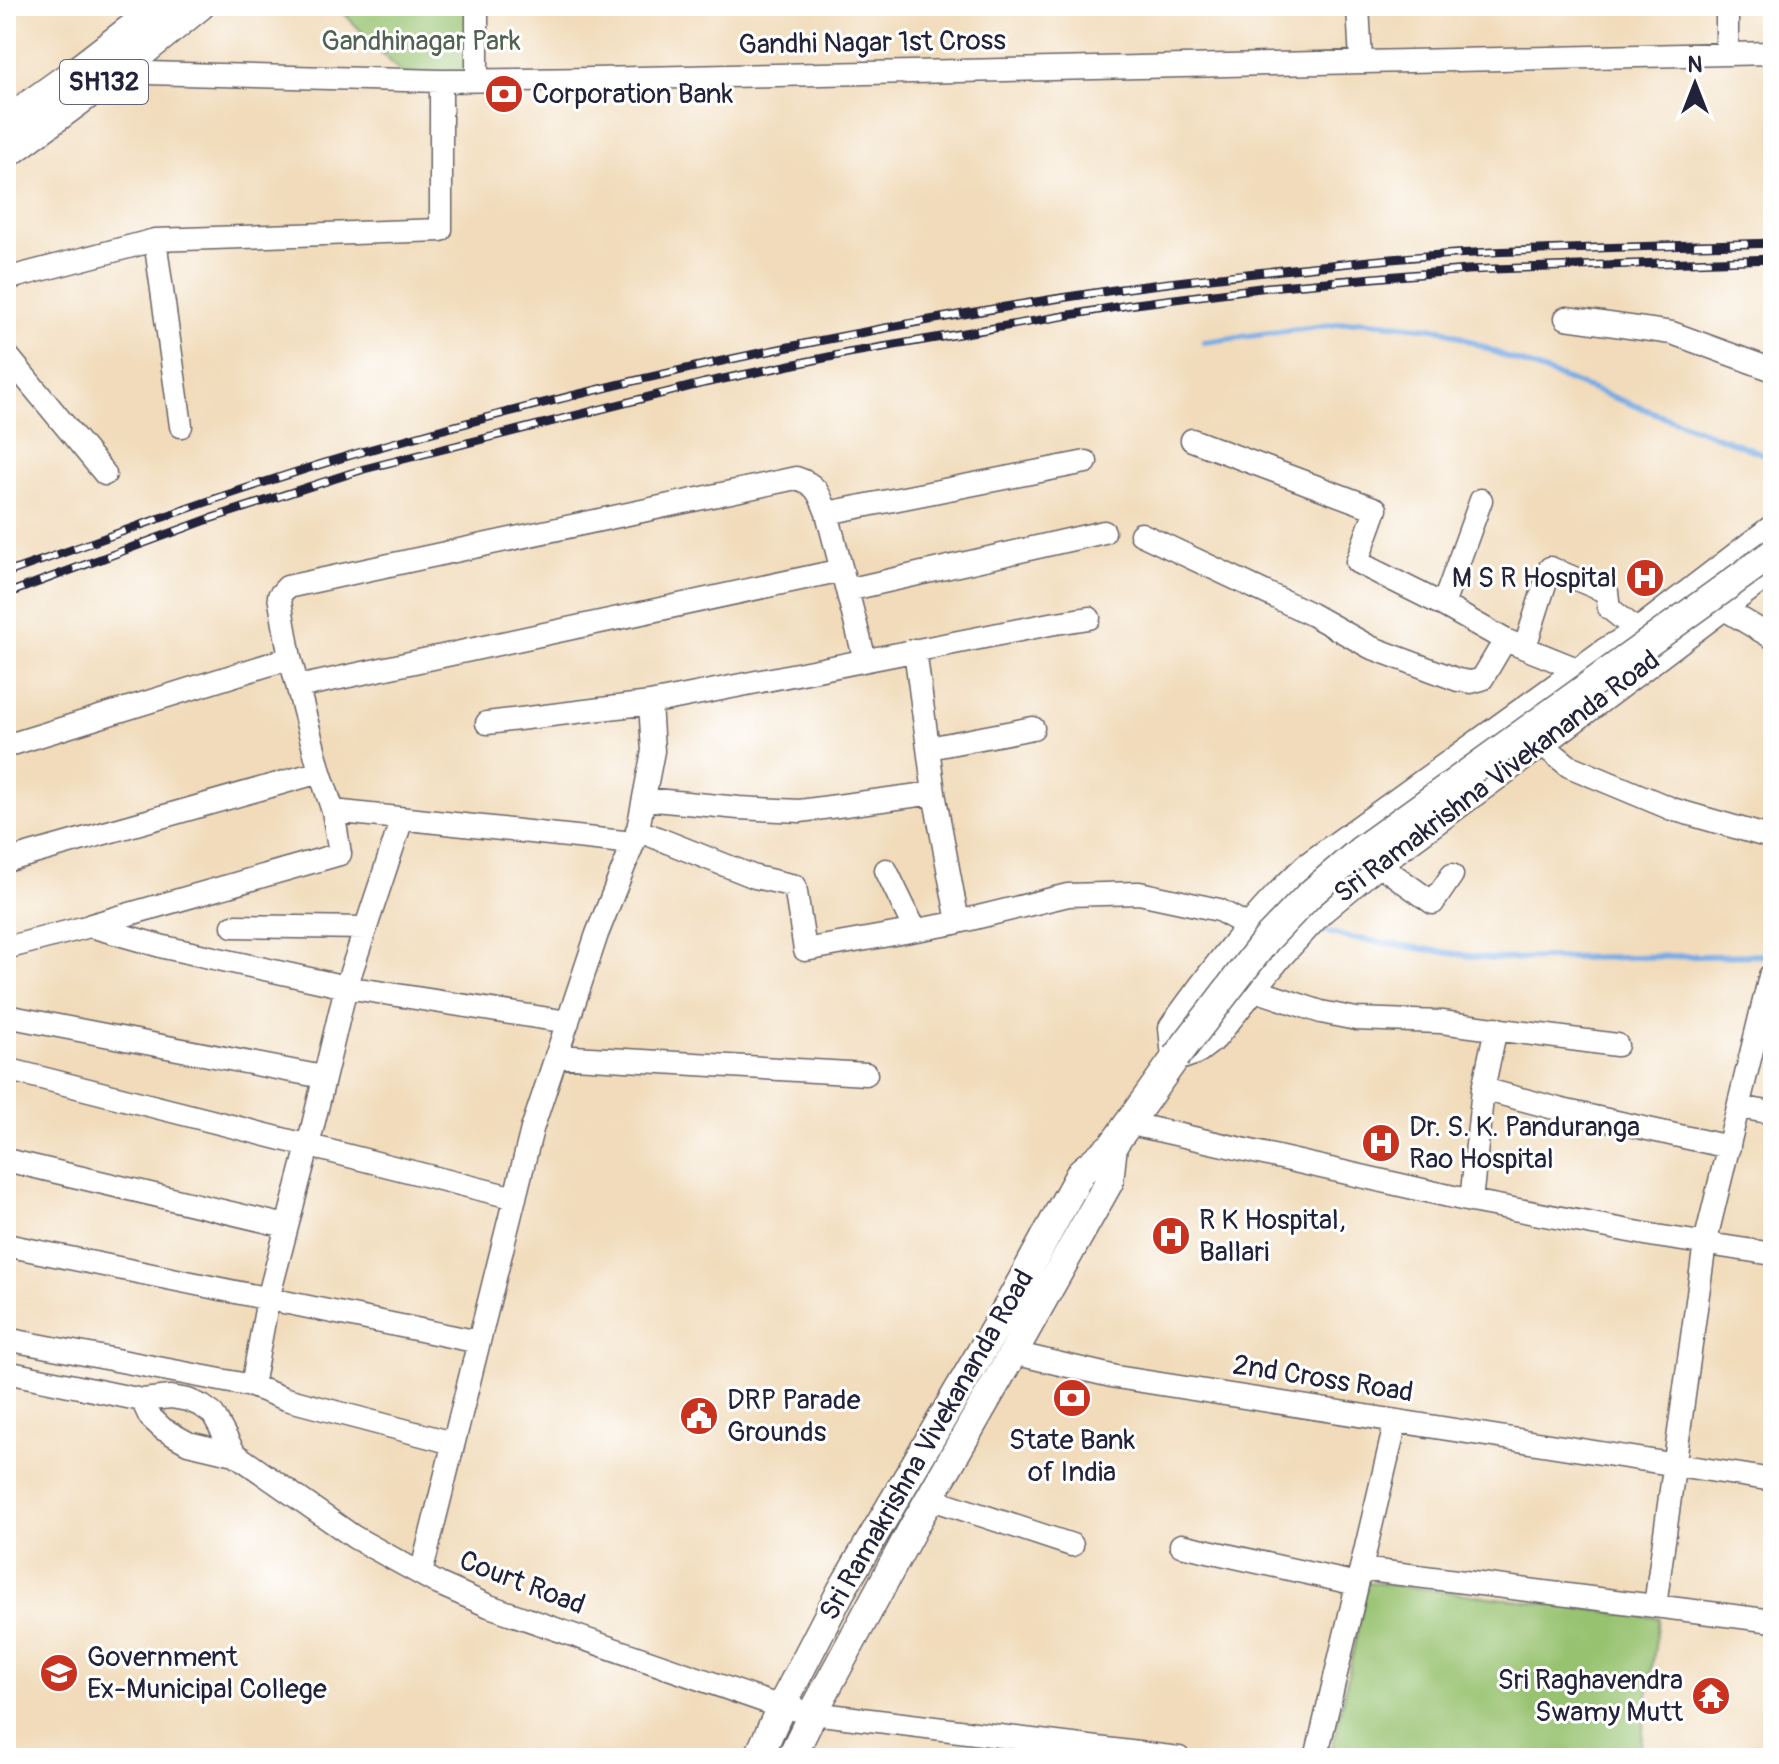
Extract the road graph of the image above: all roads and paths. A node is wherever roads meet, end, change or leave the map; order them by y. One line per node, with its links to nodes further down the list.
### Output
1 (160, 6): 9 (main road, SH132)
2 (200, 6): 10 (main road, SH132)
3 (477, 6): 11 (street)
4 (1358, 6): 8 (street)
5 (1727, 6): 7 (street)
6 (1773, 53): 7 (street, Gandhi Nagar 1st Cross)
7 (1727, 54): 8 (street, Gandhi Nagar 1st Cross)
8 (1361, 61): 11 (street, Gandhi Nagar 1st Cross)
9 (76, 71): 10 (street, Gandhi Nagar 1st Cross); 13 (main road, SH132)
10 (117, 73): 12 (street, Gandhi Nagar 1st Cross); 14 (main road, SH132)
11 (477, 80): 12 (street, Gandhi Nagar 1st Cross)
12 (441, 81): 15 (street)
13 (6, 121)
14 (6, 155)
15 (155, 240): 16 (street); 20 (street)
16 (6, 279)
17 (1566, 318): 19 (street)
18 (6, 354): 23 (street)
19 (1773, 370)
20 (181, 426)
21 (1192, 440): 32 (street)
22 (1086, 462): 25 (street)
23 (105, 474)
24 (1481, 500): 32 (street)
25 (827, 513): 30 (street); 39 (street)
26 (1104, 532): 30 (street)
27 (1141, 534): 37 (street)
28 (1770, 542): 31 (main road, Sri Ramakrishna Vivekananda Road); 76 (main road, bridge)
29 (1773, 568): 33 (main road, Sri Ramakrishna Vivekananda Road)
30 (844, 580): 40 (street); 42 (street)
31 (1693, 590): 33 (street); 35 (main road, Sri Ramakrishna Vivekananda Road)
32 (1443, 605): 37 (street)
33 (1721, 608): 36 (street); 47 (main road, Sri Ramakrishna Vivekananda Road)
34 (1089, 618): 38 (street)
35 (1638, 633): 37 (street); 41 (main road, Sri Ramakrishna Vivekananda Road)
36 (1773, 638)
37 (1515, 643): 41 (street)
38 (915, 650): 40 (street); 49 (street)
39 (290, 658): 42 (street); 48 (street)
40 (865, 660): 43 (street)
41 (1582, 671): 44 (main road, Sri Ramakrishna Vivekananda Road)
42 (298, 687): 50 (street)
43 (650, 703): 45 (street); 52 (street)
44 (1513, 720): 47 (street); 64 (main road, Sri Ramakrishna Vivekananda Road)
45 (487, 723)
46 (1033, 728): 49 (street)
47 (1541, 743): 56 (street); 58 (main road, Sri Ramakrishna Vivekananda Road)
48 (6, 746)
49 (929, 748): 51 (street)
50 (320, 772): 53 (street); 57 (street)
51 (934, 793): 52 (street); 61 (street)
52 (644, 799): 55 (street)
53 (333, 811): 54 (street); 62 (street)
54 (402, 819): 55 (street); 65 (street)
55 (635, 837): 66 (street); 72 (street)
56 (1773, 838)
57 (6, 861)
58 (1377, 863): 60 (street); 70 (main road, Sri Ramakrishna Vivekananda Road)
59 (886, 870): 66 (street)
60 (1452, 875)
61 (958, 922): 64 (street); 66 (street)
62 (90, 926): 67 (street); 69 (street)
63 (233, 926): 65 (street)
64 (1250, 927): 76 (main road, Sri Ramakrishna Vivekananda Road)
65 (366, 928): 69 (street)
66 (915, 930)
67 (6, 948)
68 (1770, 976): 81 (street)
69 (346, 987): 72 (street); 79 (street)
70 (1252, 989): 73 (street); 76 (main road, Sri Ramakrishna Vivekananda Road)
71 (6, 1016): 79 (street)
72 (568, 1022): 75 (street)
73 (1496, 1028): 74 (street); 80 (street)
74 (1617, 1045)
75 (556, 1056): 78 (street); 87 (street)
76 (1176, 1057): 83 (main road, Sri Ramakrishna Vivekananda Road)
77 (6, 1069): 84 (street)
78 (866, 1074)
79 (323, 1077): 84 (street)
80 (1483, 1089): 85 (street); 88 (street)
81 (1739, 1107): 82 (street); 85 (street)
82 (1773, 1113)
83 (1120, 1134): 88 (street); 96 (main road, Sri Ramakrishna Vivekananda Road); 112 (main road, Sri Ramakrishna Vivekananda Road)
84 (308, 1146): 87 (street); 89 (street)
85 (1729, 1147): 90 (street)
86 (6, 1160): 89 (street)
87 (515, 1198): 95 (street)
88 (1471, 1201): 90 (street)
89 (286, 1226): 93 (street)
90 (1705, 1243): 92 (street); 103 (street)
91 (6, 1245): 93 (street)
92 (1773, 1254)
93 (268, 1299): 95 (street); 98 (street)
94 (6, 1339): 98 (street)
95 (479, 1342): 101 (street)
96 (1013, 1353): 100 (street, 2nd Cross Road); 105 (main road, Sri Ramakrishna Vivekananda Road)
97 (6, 1372): 99 (street, Court Road)
98 (252, 1386): 101 (street)
99 (142, 1400): 102 (street, Court Road); 102 (street, Court Road)
100 (1396, 1421): 103 (street, 2nd Cross Road); 109 (street)
101 (453, 1443): 108 (street)
102 (235, 1454): 108 (street, Court Road)
103 (1676, 1466): 104 (street, 2nd Cross Road); 110 (street)
104 (1773, 1480)
105 (929, 1498): 106 (street); 113 (main road, Sri Ramakrishna Vivekananda Road)
106 (1072, 1545)
107 (1181, 1545): 109 (street)
108 (421, 1574): 112 (street, Court Road)
109 (1359, 1576): 110 (street); 118 (street)
110 (1655, 1606): 111 (street)
111 (1773, 1621)
112 (781, 1707): 113 (street, Court Road); 115 (main road, Sri Ramakrishna Vivekananda Road)
113 (813, 1713): 114 (street, Court Road); 116 (main road, Sri Ramakrishna Vivekananda Road)
114 (1088, 1752): 117 (street, Court Road)
115 (758, 1758)
116 (791, 1758)
117 (1179, 1758)
118 (1316, 1758)

